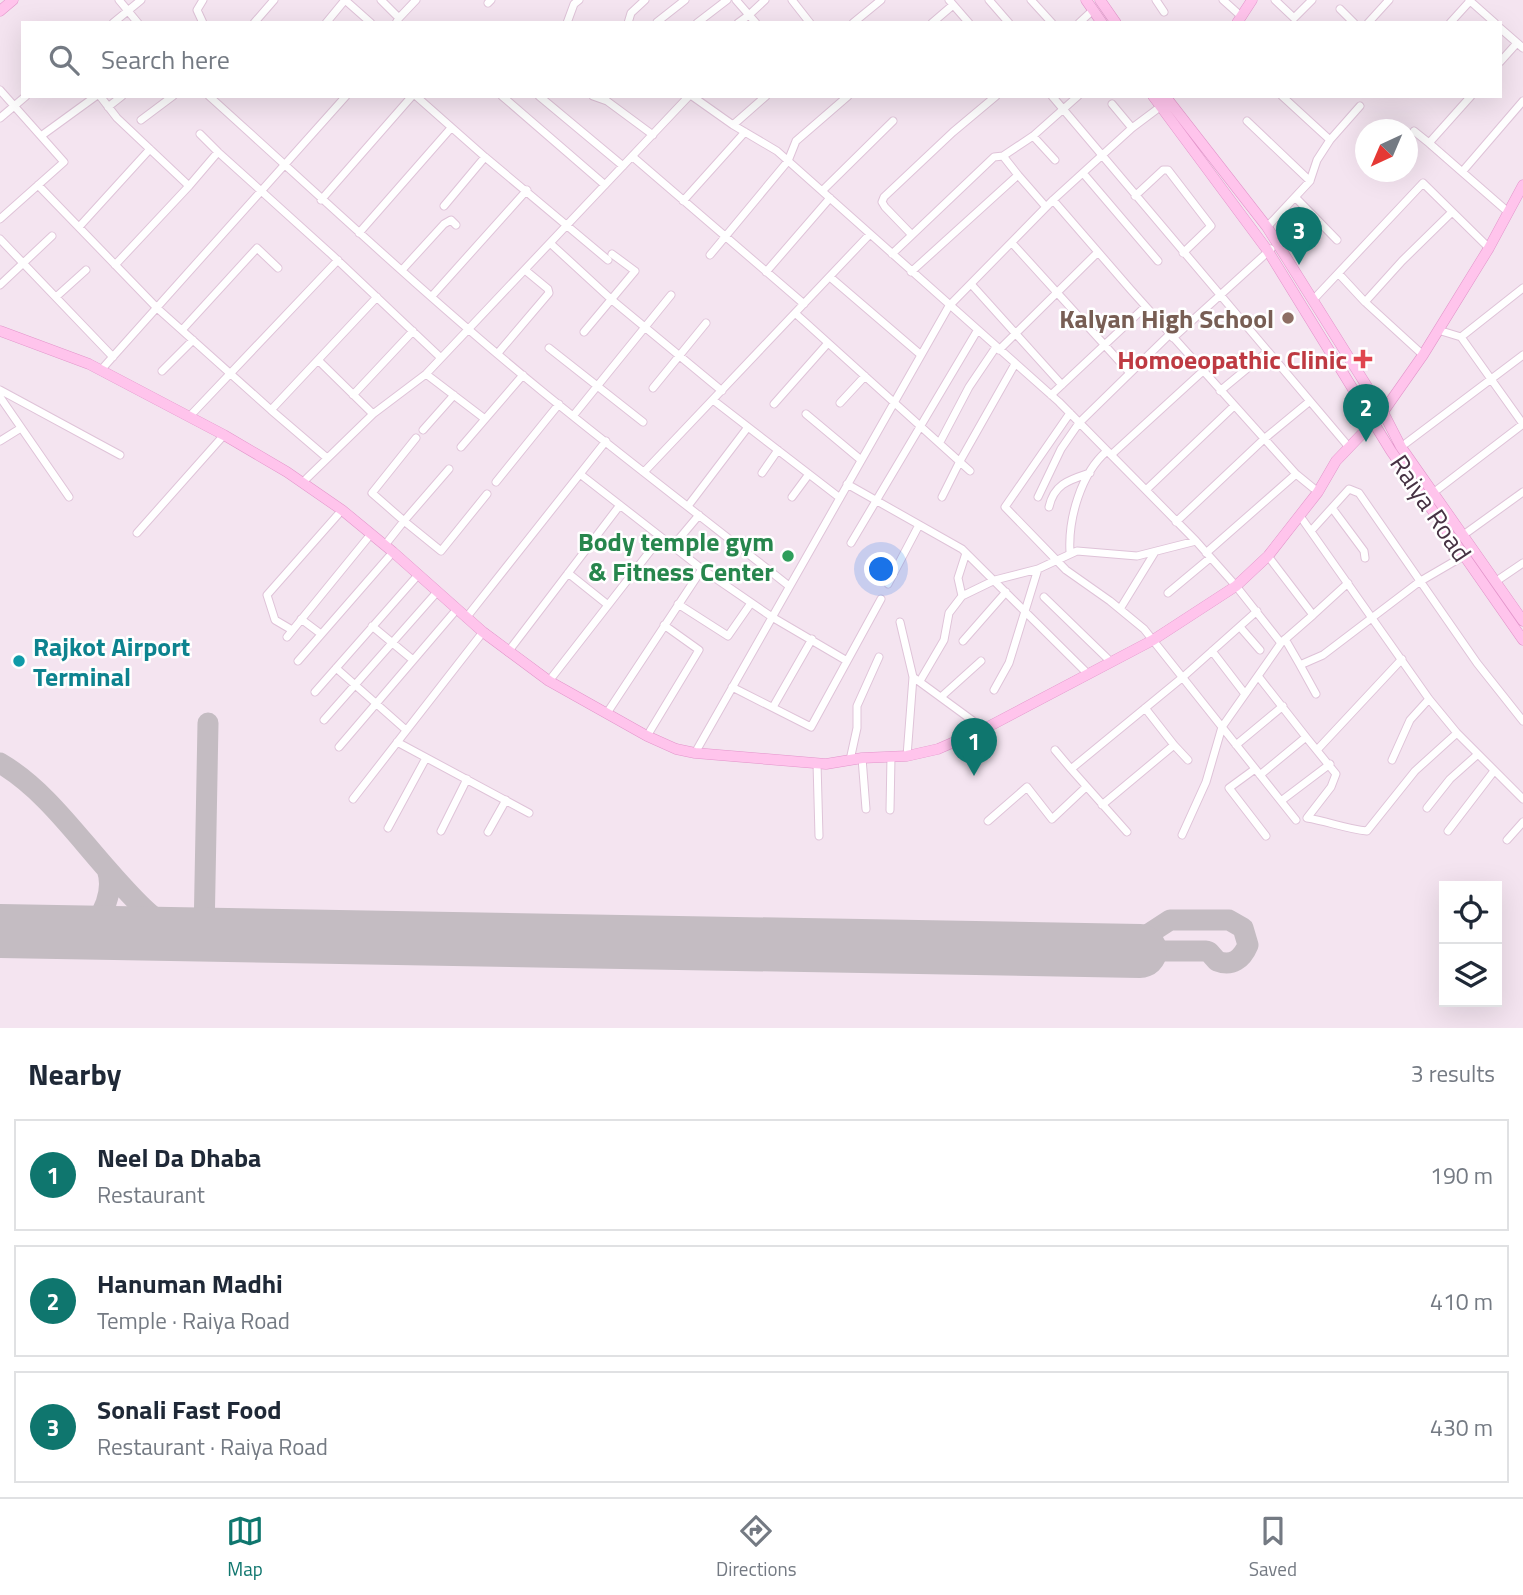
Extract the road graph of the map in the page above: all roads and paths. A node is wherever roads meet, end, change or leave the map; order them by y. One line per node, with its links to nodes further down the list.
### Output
1 (13, 0): 31 (street)
2 (119, 0): 32 (street)
3 (141, 0): 32 (street)
4 (203, 0): 40 (street)
5 (274, 0): 41 (street)
6 (345, 0): 42 (street); 43 (street)
7 (381, 0): 35 (street)
8 (416, 0): 35 (street)
9 (579, 0): 44 (street)
10 (645, 0): 45 (street)
11 (685, 0): 46 (street)
12 (727, 0): 47 (street)
13 (736, 0): 34 (street)
14 (765, 0): 34 (street)
15 (792, 0): 50 (street)
16 (989, 0): 54 (street)
17 (1031, 0): 55 (street)
18 (1086, 0): 30 (street)
19 (1100, 0): 58 (street)
20 (1156, 0): 33 (street)
21 (1223, 0): 36 (street)
22 (1252, 0): 36 (street)
23 (1275, 0): 37 (street)
24 (1312, 0): 37 (street)
25 (1389, 0): 60 (street)
26 (879, 1): 51 (street)
27 (1470, 1): 61 (street); 62 (street)
28 (951, 2): 52 (street); 53 (street)
29 (1340, 9): 59 (street)
30 (1093, 10): 56 (street); 57 (street)
31 (0, 11)
32 (128, 11): 38 (street); 39 (street)
33 (1164, 12)
34 (749, 15): 48 (street); 49 (street)
35 (398, 20)
36 (1240, 20)
37 (1292, 20)
38 (116, 21)
39 (136, 21)
40 (202, 21)
41 (256, 21)
42 (328, 21)
43 (369, 21)
44 (568, 21)
45 (629, 21)
46 (658, 21)
47 (700, 21)
48 (741, 21)
49 (754, 21)
50 (808, 21)
51 (855, 21)
52 (934, 21)
53 (967, 21)
54 (1007, 21)
55 (1050, 21)
56 (1081, 21)
57 (1101, 21)
58 (1115, 21)
59 (1352, 21)
60 (1370, 21)
61 (1452, 21)
62 (1492, 21)
63 (1502, 30): 64 (street)
64 (1520, 45): 65 (street)
65 (1502, 60)
66 (0, 90): 91 (street)
67 (24, 98): 91 (street)
68 (95, 98): 106 (street)
69 (100, 98): 93 (street)
70 (119, 98): 93 (street)
71 (170, 98): 96 (street)
72 (211, 98): 118 (street)
73 (344, 98): 118 (street)
74 (412, 98): 134 (street)
75 (416, 98): 100 (street)
76 (504, 98): 125 (street)
77 (541, 98): 119 (street)
78 (599, 98): 105 (street)
79 (689, 98): 105 (street)
80 (694, 98): 99 (street)
81 (764, 98): 99 (street)
82 (846, 98): 117 (street)
83 (994, 98): 148 (street)
84 (1054, 98): 94 (street)
85 (1076, 98): 94 (street)
86 (1284, 98): 108 (street)
87 (1469, 98): 109 (street)
88 (1166, 100): 101 (street); 145 (street, Raiya Road); 157 (street, Raiya Road)
89 (1523, 101): 120 (street)
90 (1111, 104): 101 (street)
91 (14, 106): 95 (street); 106 (street)
92 (1360, 106): 108 (street)
93 (108, 107): 110 (street)
94 (1063, 110): 107 (street); 113 (street)
95 (0, 118)
96 (141, 120)
97 (893, 121): 129 (street)
98 (1247, 121): 123 (street)
99 (733, 125): 102 (street)
100 (451, 128): 114 (street); 146 (street)
101 (1132, 128): 113 (street)
102 (745, 132): 117 (street); 136 (street)
103 (200, 134): 111 (street)
104 (1418, 134): 109 (street)
105 (653, 135): 115 (street)
106 (41, 136): 124 (street)
107 (1033, 136): 112 (street); 116 (street)
108 (1330, 140): 123 (street)
109 (1429, 144): 120 (street)
110 (149, 149): 127 (street); 144 (street)
111 (218, 152): 127 (street); 130 (street)
112 (1003, 156): 122 (street); 148 (street)
113 (1101, 156): 121 (street); 131 (street)
114 (485, 157): 128 (street); 137 (street)
115 (633, 157): 119 (street); 136 (street)
116 (1055, 160)
117 (788, 161): 129 (street); 150 (street)
118 (285, 164): 130 (street); 134 (street)
119 (623, 166): 125 (street)
120 (1462, 172): 140 (street)
121 (1083, 173): 135 (street); 163 (street)
122 (1018, 175): 138 (street); 171 (street)
123 (1310, 181): 132 (street)
124 (38, 185): 141 (street); 144 (street)
125 (605, 185): 142 (street)
126 (1523, 185): 140 (street)
127 (189, 186): 165 (street)
128 (527, 190): 142 (street); 180 (street)
129 (822, 191): 133 (street)
130 (260, 192): 162 (street); 188 (street)
131 (1135, 196): 159 (street); 159 (street)
132 (1295, 197): 145 (street); 152 (street)
133 (830, 198): 147 (street); 170 (street)
134 (321, 200): 146 (street)
135 (1053, 200): 138 (street); 158 (street)
136 (683, 201): 150 (street)
137 (444, 206)
138 (1046, 207): 154 (street)
139 (1452, 212): 156 (street); 172 (street); 185 (street)
140 (1508, 212): 156 (street)
141 (0, 219)
142 (567, 224): 153 (street); 183 (street)
143 (456, 225): 168 (street)
144 (79, 227): 165 (street)
145 (1267, 227): 155 (street, Raiya Road)
146 (359, 233): 168 (street)
147 (870, 234): 160 (street); 173 (street)
148 (912, 235): 160 (street)
149 (52, 236): 164 (street)
150 (725, 237): 161 (street); 170 (street)
151 (0, 239): 164 (street)
152 (1337, 240)
153 (550, 243): 169 (street); 183 (street)
154 (1012, 243): 174 (street); 177 (street)
155 (1277, 244): 157 (street); 184 (street, Raiya Road)
156 (1489, 248): 195 (street)
157 (1268, 251): 179 (street); 252 (street, Raiya Road)
158 (1098, 252): 177 (street); 189 (street)
159 (1183, 253): 179 (street)
160 (892, 254): 171 (street)
161 (710, 255)
162 (338, 260): 182 (street); 222 (street)
163 (1158, 261)
164 (23, 263): 175 (street); 181 (street)
165 (115, 265): 188 (street)
166 (278, 268): 194 (street)
167 (86, 270): 181 (street)
168 (402, 270): 180 (street)
169 (525, 270): 192 (street); 209 (street)
170 (766, 272): 186 (street)
171 (911, 272): 187 (street)
172 (1339, 274): 184 (street); 185 (street)
173 (830, 277): 186 (street); 210 (street)
174 (971, 284): 187 (street); 200 (street)
175 (0, 285)
176 (1523, 288): 202 (street)
177 (1056, 293): 200 (street); 205 (street)
178 (671, 295): 193 (street)
179 (1220, 295): 201 (street); 208 (street)
180 (432, 296): 192 (street)
181 (56, 297): 214 (street)
182 (377, 297): 197 (street); 216 (street)
183 (612, 300): 193 (street); 199 (street)
184 (1313, 300): 245 (street, Raiya Road)
185 (1365, 302): 211 (street)
186 (804, 304): 190 (street)
187 (949, 306): 198 (street); 210 (street)
188 (157, 307): 194 (street); 214 (street)
189 (1145, 307): 201 (street); 205 (street)
190 (795, 313): 204 (street); 232 (street)
191 (706, 323): 213 (street)
192 (469, 328): 209 (street); 215 (street)
193 (646, 328): 213 (street); 228 (street)
194 (182, 330): 203 (street)
195 (1438, 330): 202 (street); 211 (street)
196 (0, 331): 218 (street)
197 (412, 331): 215 (street); 233 (street)
198 (977, 331): 207 (street); 256 (street)
199 (584, 332)
200 (1015, 333): 207 (street); 227 (street)
201 (1171, 336): 220 (street); 221 (street)
202 (1461, 337): 226 (street)
203 (193, 340): 219 (street); 222 (street)
204 (828, 343): 225 (street); 241 (street)
205 (1105, 346): 221 (street); 227 (street)
206 (549, 348): 228 (street)
207 (997, 349): 217 (street); 265 (street)
208 (1268, 352): 231 (street); 238 (street)
209 (498, 353): 224 (street)
210 (921, 355): 239 (street)
211 (1423, 355): 245 (street)
212 (1523, 355): 226 (street)
213 (680, 356): 229 (street); 232 (street)
214 (113, 357): 218 (street)
215 (441, 358): 223 (street)
216 (318, 360): 233 (street); 244 (street)
217 (1015, 364): 235 (street); 274 (street)
218 (101, 370): 249 (street)
219 (162, 371)
220 (1203, 371): 231 (street); 270 (street)
221 (1130, 373): 254 (street)
222 (231, 374): 244 (street); 249 (street)
223 (426, 374): 234 (street); 247 (street)
224 (523, 375): 240 (street); 251 (street)
225 (864, 376): 239 (street); 242 (street)
226 (1492, 379): 255 (street); 268 (street)
227 (1062, 385): 235 (street)
228 (598, 386): 250 (street); 253 (street)
229 (653, 388)
230 (0, 390): 271 (street)
231 (1220, 390): 243 (street)
232 (722, 391): 237 (street)
233 (353, 394): 247 (street)
234 (454, 395): 251 (street); 259 (street)
235 (1051, 395): 246 (street)
236 (0, 397): 258 (street)
237 (713, 400): 257 (street); 277 (street)
238 (1310, 401): 262 (street); 266 (street)
239 (894, 403): 256 (street); 273 (street)
240 (559, 404): 250 (street); 283 (street)
241 (774, 404)
242 (840, 404)
243 (1234, 406): 262 (street); 286 (street)
244 (271, 410): 272 (street)
245 (1383, 412): 252 (street); 268 (street, Raiya Road)
246 (1070, 413): 254 (street); 323 (street)
247 (373, 414): 272 (street)
248 (806, 414): 273 (street)
249 (189, 416): 260 (street)
250 (573, 416): 264 (street)
251 (485, 419): 267 (street)
252 (1373, 421): 266 (street); 319 (street, Raiya Road)
253 (643, 422)
254 (1079, 423): 270 (street); 294 (street)
255 (1523, 424): 289 (street)
256 (920, 426): 265 (street); 296 (street)
257 (748, 427): 269 (street); 298 (street)
258 (21, 428): 263 (street); 291 (street)
259 (423, 430)
260 (224, 435): 284 (street); 308 (street)
261 (416, 438): 304 (street)
262 (1264, 439): 282 (street); 305 (street)
263 (0, 441)
264 (606, 441): 277 (street); 280 (street)
265 (940, 442): 274 (street)
266 (1348, 446): 287 (street)
267 (461, 447)
268 (1401, 447): 289 (street, Raiya Road)
269 (778, 450): 279 (street); 281 (street)
270 (1109, 453): 278 (street); 286 (street)
271 (120, 455)
272 (327, 458): 284 (street)
273 (861, 460): 285 (street)
274 (960, 461): 276 (street); 293 (street)
275 (449, 469): 304 (street)
276 (970, 471)
277 (645, 472): 298 (street)
278 (1091, 472): 299 (street); 316 (street)
279 (762, 473)
280 (580, 474): 297 (street); 352 (street)
281 (809, 474): 292 (street); 295 (street)
282 (1296, 474): 287 (street); 320 (street)
283 (496, 482)
284 (302, 483): 301 (street)
285 (848, 484): 295 (street); 296 (street)
286 (1146, 490): 305 (street)
287 (1318, 492): 303 (street)
288 (1523, 492): 310 (street)
289 (1433, 493): 310 (street, Raiya Road)
290 (487, 494): 304 (street)
291 (69, 497)
292 (792, 497)
293 (942, 497)
294 (1038, 497)
295 (840, 498): 334 (street)
296 (877, 501): 306 (street); 313 (street)
297 (620, 505): 311 (street); 327 (street)
298 (688, 506): 302 (street)
299 (1049, 507)
300 (1332, 508): 307 (street); 322 (street); 330 (street)
301 (342, 510): 309 (street); 353 (street)
302 (699, 515): 314 (street); 334 (street)
303 (1300, 516): 307 (street); 321 (street)
304 (404, 521): 315 (street)
305 (1177, 522): 312 (street)
306 (919, 525): 318 (street); 333 (street)
307 (1311, 531): 332 (street)
308 (137, 533)
309 (371, 534): 315 (street); 353 (street)
310 (1462, 536): 319 (street, Raiya Road)
311 (661, 537): 314 (street); 344 (street)
312 (1196, 541): 317 (street); 320 (street)
313 (851, 542)
314 (673, 547): 325 (street)
315 (389, 549): 328 (street); 360 (street)
316 (1070, 552): 317 (street); 323 (street)
317 (1156, 552): 346 (street)
318 (967, 553): 329 (street); 339 (street)
319 (1468, 553): 330 (street); 331 (street, Raiya Road); 363 (street, Raiya Road)
320 (1208, 555): 335 (street); 338 (street)
321 (1268, 556): 335 (street); 349 (street)
322 (1365, 558)
323 (1055, 559): 326 (street); 346 (street)
324 (1523, 563): 331 (street)
325 (702, 569): 342 (street); 343 (street)
326 (1038, 569): 329 (street); 348 (street)
327 (568, 573): 344 (street); 369 (street)
328 (418, 575): 336 (street); 357 (street)
329 (995, 580): 337 (street); 339 (street)
330 (1419, 582): 350 (street); 398 (street)
331 (1495, 582): 354 (street, Raiya Road)
332 (1348, 583): 349 (street); 350 (street)
333 (888, 584)
334 (789, 586): 351 (street)
335 (1237, 586): 347 (street); 362 (street)
336 (437, 592): 345 (street); 366 (street)
337 (1006, 592): 348 (street); 364 (street)
338 (1168, 593)
339 (962, 596): 382 (street)
340 (1044, 597): 376 (street)
341 (881, 599): 374 (street)
342 (751, 603): 343 (street); 351 (street)
343 (678, 604): 356 (street)
344 (608, 606): 383 (street)
345 (457, 609): 352 (street); 372 (street)
346 (1120, 609): 362 (street)
347 (1257, 611): 358 (street); 365 (street)
348 (1026, 612): 379 (street); 386 (street)
349 (1313, 615): 365 (street)
350 (1372, 616): 371 (street); 377 (street)
351 (772, 617): 361 (street); 385 (street)
352 (466, 618): 359 (street)
353 (301, 619): 360 (street)
354 (1523, 621)
355 (900, 622): 382 (street)
356 (664, 625): 396 (street); 403 (street)
357 (372, 626): 366 (street); 378 (street)
358 (1240, 627): 367 (street); 368 (street)
359 (483, 632): 369 (street); 401 (street)
360 (321, 634): 373 (street)
361 (811, 639): 374 (street); 394 (street)
362 (1153, 640): 376 (street); 381 (street)
363 (1523, 640)
364 (963, 641)
365 (1283, 641): 377 (street); 380 (street)
366 (392, 643): 372 (street); 384 (street)
367 (1260, 650)
368 (1212, 651): 381 (street); 388 (street)
369 (508, 652): 383 (street)
370 (879, 657): 417 (street)
371 (1402, 659): 391 (street); 410 (street)
372 (413, 660): 392 (street)
373 (298, 661)
374 (847, 661): 394 (street)
375 (981, 661): 390 (street)
376 (1111, 662): 379 (street)
377 (1300, 665): 389 (street)
378 (335, 668): 384 (street); 387 (street)
379 (1088, 674): 400 (street)
380 (1258, 676): 388 (street); 393 (street)
381 (1183, 677): 395 (street); 399 (street)
382 (916, 679): 390 (street); 413 (street)
383 (549, 681): 396 (street)
384 (354, 685): 392 (street); 397 (street)
385 (732, 687): 394 (street); 411 (street)
386 (994, 690)
387 (315, 692)
388 (1245, 694): 399 (street)
389 (1316, 694)
390 (941, 696): 400 (street)
391 (1429, 699): 402 (street); 419 (street)
392 (375, 705): 401 (street); 408 (street)
393 (1283, 706): 404 (street); 407 (street)
394 (773, 707)
395 (1145, 708): 406 (street); 422 (street)
396 (607, 713): 403 (street)
397 (324, 720)
398 (1523, 721)
399 (1222, 727): 407 (street); 445 (street)
400 (984, 729): 413 (street)
401 (406, 730): 405 (street)
402 (1457, 733): 412 (street); 421 (street)
403 (647, 736): 411 (street)
404 (1306, 737): 410 (street); 424 (street)
405 (397, 742): 415 (street); 427 (street)
406 (1174, 745): 418 (street); 431 (street)
407 (1237, 745): 424 (street)
408 (339, 747)
409 (1055, 750): 422 (street)
410 (1317, 750): 421 (street)
411 (695, 753): 420 (street)
412 (1478, 754): 423 (street); 432 (street)
413 (906, 756): 414 (street)
414 (891, 757): 416 (street); 434 (street)
415 (426, 758): 425 (street); 439 (street)
416 (862, 758): 417 (street); 433 (street)
417 (850, 760): 420 (street)
418 (1188, 760)
419 (1391, 760)
420 (817, 763): 444 (street)
421 (1330, 764): 430 (street)
422 (1071, 769): 426 (street)
423 (1494, 771): 428 (street); 441 (street)
424 (1257, 772): 430 (street); 446 (street)
425 (467, 779): 429 (street); 440 (street)
426 (1086, 787): 431 (street); 437 (street)
427 (353, 799)
428 (1523, 799)
429 (506, 800): 435 (street); 442 (street)
430 (1281, 802): 436 (street)
431 (1102, 805): 443 (street)
432 (1427, 808)
433 (866, 809)
434 (890, 810)
435 (529, 813)
436 (1296, 820)
437 (988, 821)
438 (1523, 822): 447 (street)
439 (388, 828)
440 (441, 831)
441 (1448, 831)
442 (488, 832)
443 (1127, 832)
444 (819, 835)
445 (1182, 835)
446 (1266, 836)
447 (1507, 840)

